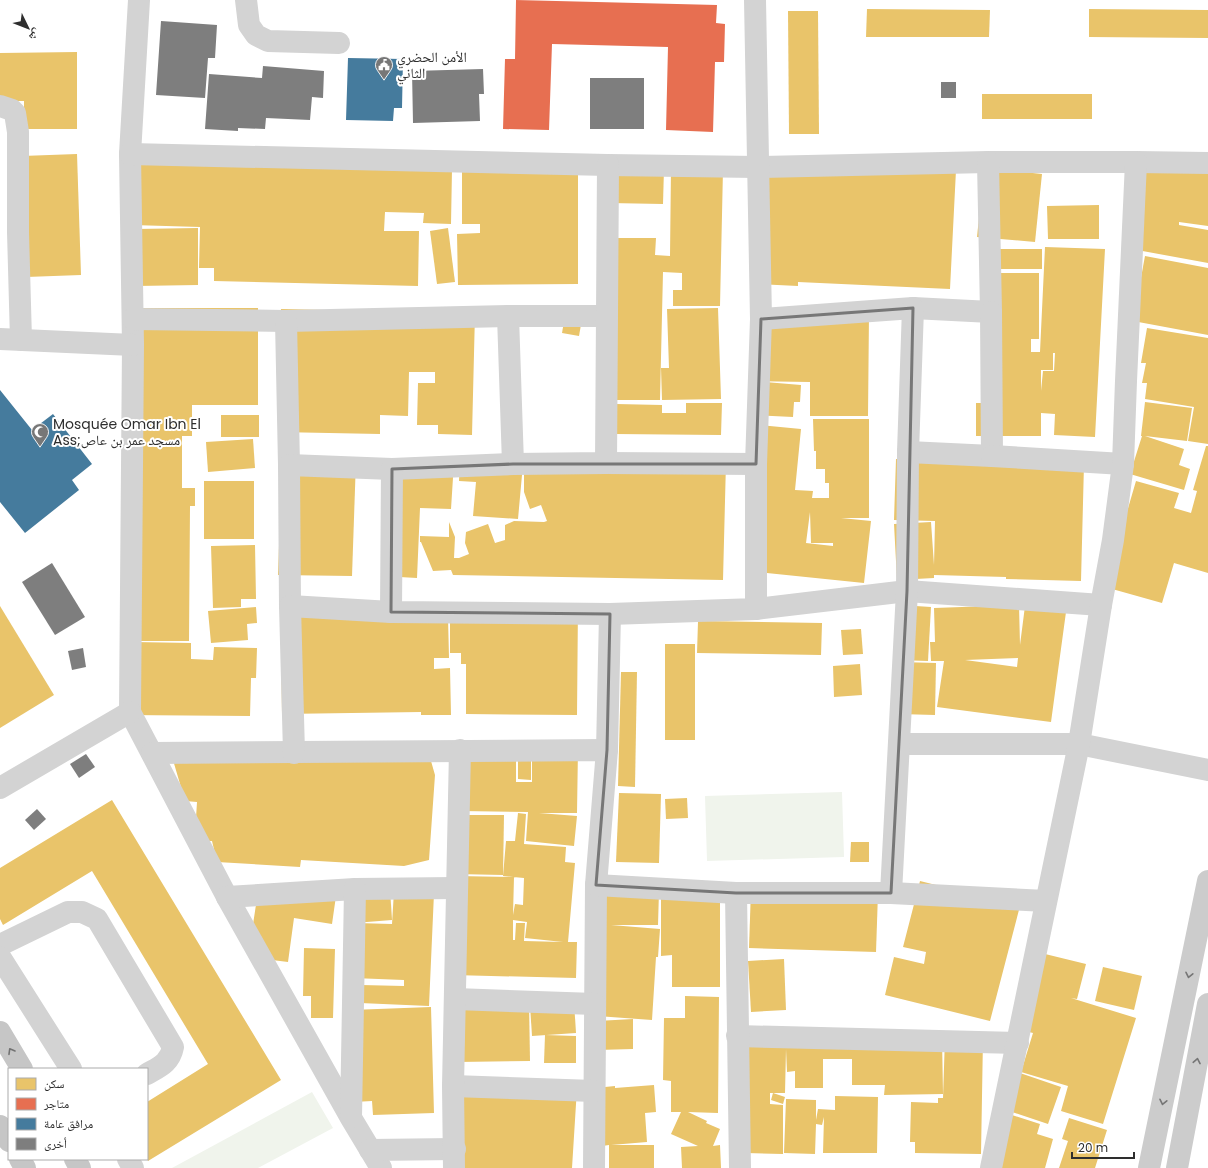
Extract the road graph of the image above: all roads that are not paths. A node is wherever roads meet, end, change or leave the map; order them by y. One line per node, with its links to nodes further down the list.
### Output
1 (139, 0): 6 (street)
2 (246, 0): 4 (street)
3 (755, 0): 11 (street)
4 (339, 43)
5 (0, 106): 19 (street)
6 (130, 154): 10 (street); 16 (street)
7 (988, 162): 8 (street); 11 (street); 13 (street)
8 (1136, 162): 9 (street); 26 (street)
9 (1208, 163)
10 (608, 165): 11 (street); 15 (street)
11 (757, 167): 17 (street)
12 (913, 308): 13 (street); 17 (street); 21 (street)
13 (991, 312): 22 (street)
14 (508, 316): 15 (street); 18 (street); 24 (street)
15 (606, 316): 23 (street)
16 (132, 319): 18 (street); 20 (street)
17 (760, 319): 25 (street)
18 (286, 321): 27 (street)
19 (11, 340): 20 (street)
20 (133, 345): 35 (street)
21 (908, 452): 22 (street); 29 (street)
22 (992, 456): 26 (street)
23 (606, 463): 24 (street); 25 (street)
24 (513, 464): 28 (street)
25 (756, 464): 32 (street)
26 (1123, 464): 30 (street)
27 (289, 465): 28 (street); 31 (street)
28 (392, 469): 33 (street)
29 (907, 591): 30 (street); 32 (street); 36 (street)
30 (1101, 605): 37 (street)
31 (290, 606): 33 (street); 41 (street)
32 (756, 609): 34 (street)
33 (391, 612): 34 (street)
34 (610, 614): 39 (street)
35 (130, 712): 40 (street); 43 (street)
36 (899, 744): 37 (street); 49 (street)
37 (1079, 744): 42 (street); 51 (street)
38 (460, 750): 39 (street); 41 (street); 46 (street)
39 (607, 750): 45 (street)
40 (152, 753): 41 (street); 50 (street)
41 (294, 753)
42 (1208, 770)
43 (0, 788)
44 (1208, 882): 53 (main road)
45 (596, 885): 48 (street); 56 (street)
46 (456, 888): 47 (street); 55 (street)
47 (355, 889): 50 (street); 66 (street)
48 (736, 893): 49 (street); 59 (street)
49 (891, 893): 51 (street)
50 (227, 897): 66 (street)
51 (1046, 901): 60 (street)
52 (0, 945): 63 (street)
53 (1201, 950): 74 (main road, one-way to 74)
54 (0, 957): 62 (street)
55 (456, 999): 56 (street); 64 (street)
56 (595, 1004): 65 (street)
57 (1208, 1004): 75 (main road, one-way to 57)
58 (0, 1032): 61 (main road, one-way to 58)
59 (737, 1036): 60 (street); 72 (street)
60 (1018, 1043): 73 (street)
61 (21, 1068)
62 (70, 1068)
63 (148, 1073)
64 (453, 1086): 65 (street); 70 (street)
65 (594, 1091): 71 (street)
66 (350, 1118): 69 (street)
67 (0, 1126): 68 (main road)
68 (8, 1139)
69 (376, 1159): 70 (street)
70 (454, 1159)
71 (594, 1168)
72 (740, 1168)
73 (991, 1168)
74 (1149, 1168)
75 (1177, 1168)

